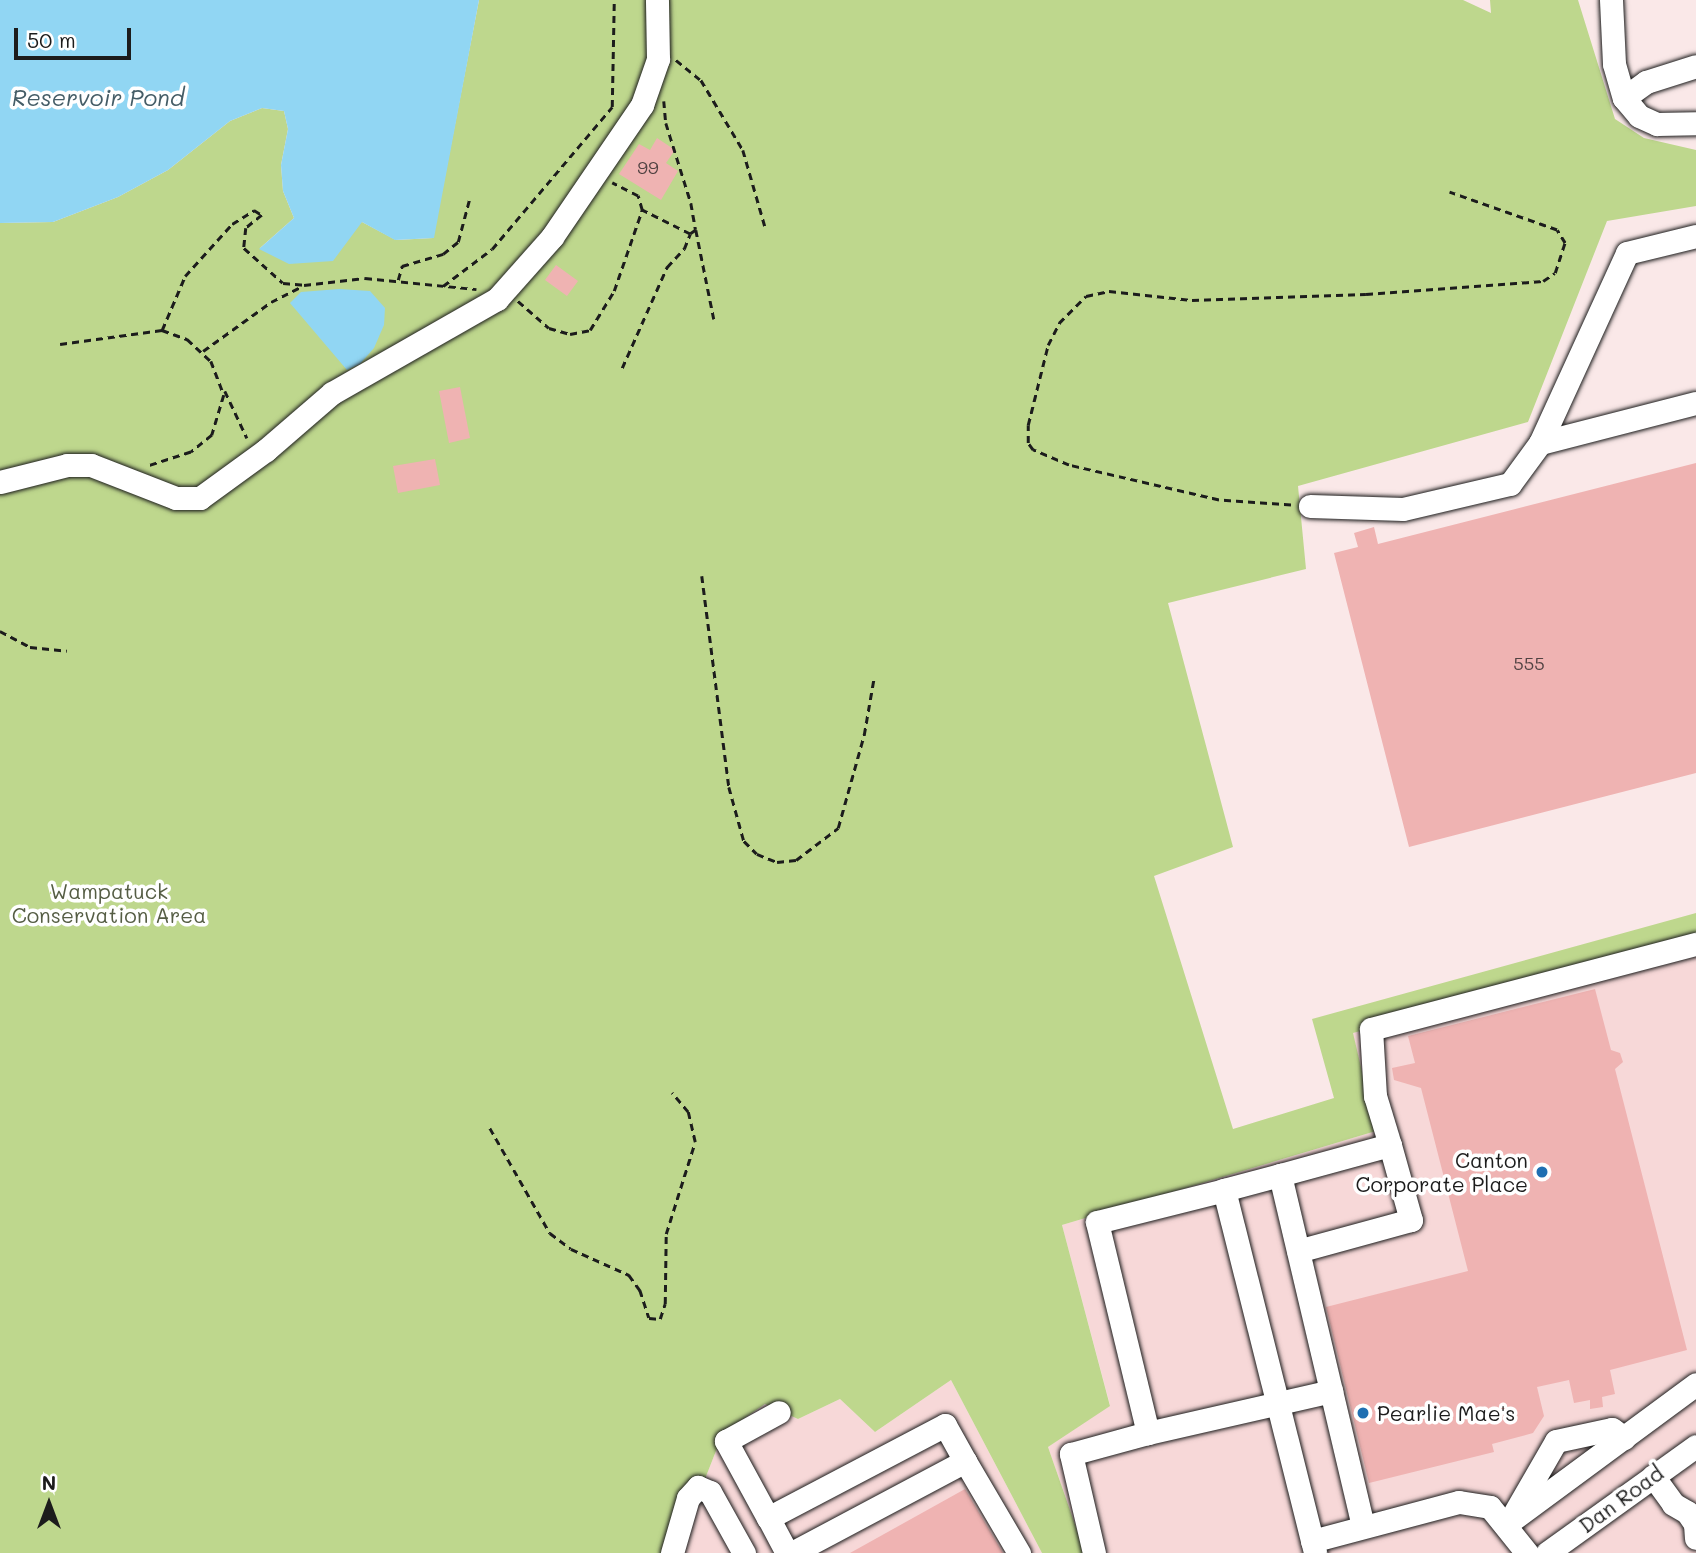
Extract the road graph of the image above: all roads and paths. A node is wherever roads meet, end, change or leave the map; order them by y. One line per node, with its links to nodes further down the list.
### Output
1 (614, 0): 19 (path)
2 (657, 0): 9 (street)
3 (1611, 0): 7 (street)
4 (669, 58): 13 (path)
5 (1696, 66): 7 (street)
6 (666, 89): 14 (path)
7 (1624, 98): 8 (street)
8 (1696, 123)
9 (597, 175): 12 (path); 20 (street)
10 (1449, 192): 32 (path)
11 (470, 197): 17 (path)
12 (642, 210): 15 (path); 20 (path)
13 (765, 226)
14 (696, 230): 15 (path); 21 (path)
15 (690, 234): 25 (path)
16 (1696, 236): 28 (street)
17 (398, 280): 18 (path); 19 (path)
18 (304, 285): 22 (path); 24 (path)
19 (443, 286): 20 (path)
20 (501, 296): 29 (street)
21 (714, 319)
22 (162, 330): 23 (path); 24 (path)
23 (60, 344)
24 (203, 351): 26 (path)
25 (622, 368)
26 (223, 388): 29 (path); 30 (path)
27 (1696, 403): 28 (street)
28 (1540, 443): 32 (street)
29 (255, 459): 31 (street)
30 (144, 467)
31 (0, 482)
32 (1310, 506)
33 (702, 576): 36 (path)
34 (0, 631): 35 (path)
35 (67, 651)
36 (874, 677)
37 (1696, 944): 40 (street)
38 (672, 1093): 39 (path)
39 (490, 1128)
40 (1390, 1144): 41 (street); 43 (street)
41 (1280, 1175): 42 (street); 43 (street)
42 (1224, 1190): 46 (street); 48 (street)
43 (1298, 1251): 45 (street)
44 (1696, 1384): 49 (street)
45 (1331, 1391): 46 (street); 55 (street)
46 (1276, 1403): 48 (street); 57 (street)
47 (779, 1412): 53 (street)
48 (1148, 1433): 62 (street)
49 (1624, 1438): 54 (street); 54 (street)
50 (1696, 1446): 52 (street, Dan Road)
51 (965, 1461): 53 (street); 60 (street); 61 (street)
52 (1653, 1476): 56 (street); 64 (street, Dan Road)
53 (768, 1518): 60 (street)
54 (1508, 1522): 55 (street); 63 (street)
55 (1363, 1526): 57 (street)
56 (1696, 1538): 65 (street)
57 (1313, 1547)
58 (671, 1553): 59 (street)
59 (744, 1553)
60 (790, 1553)
61 (1019, 1553)
62 (1094, 1553)
63 (1527, 1553)
64 (1547, 1553)
65 (1695, 1553)

